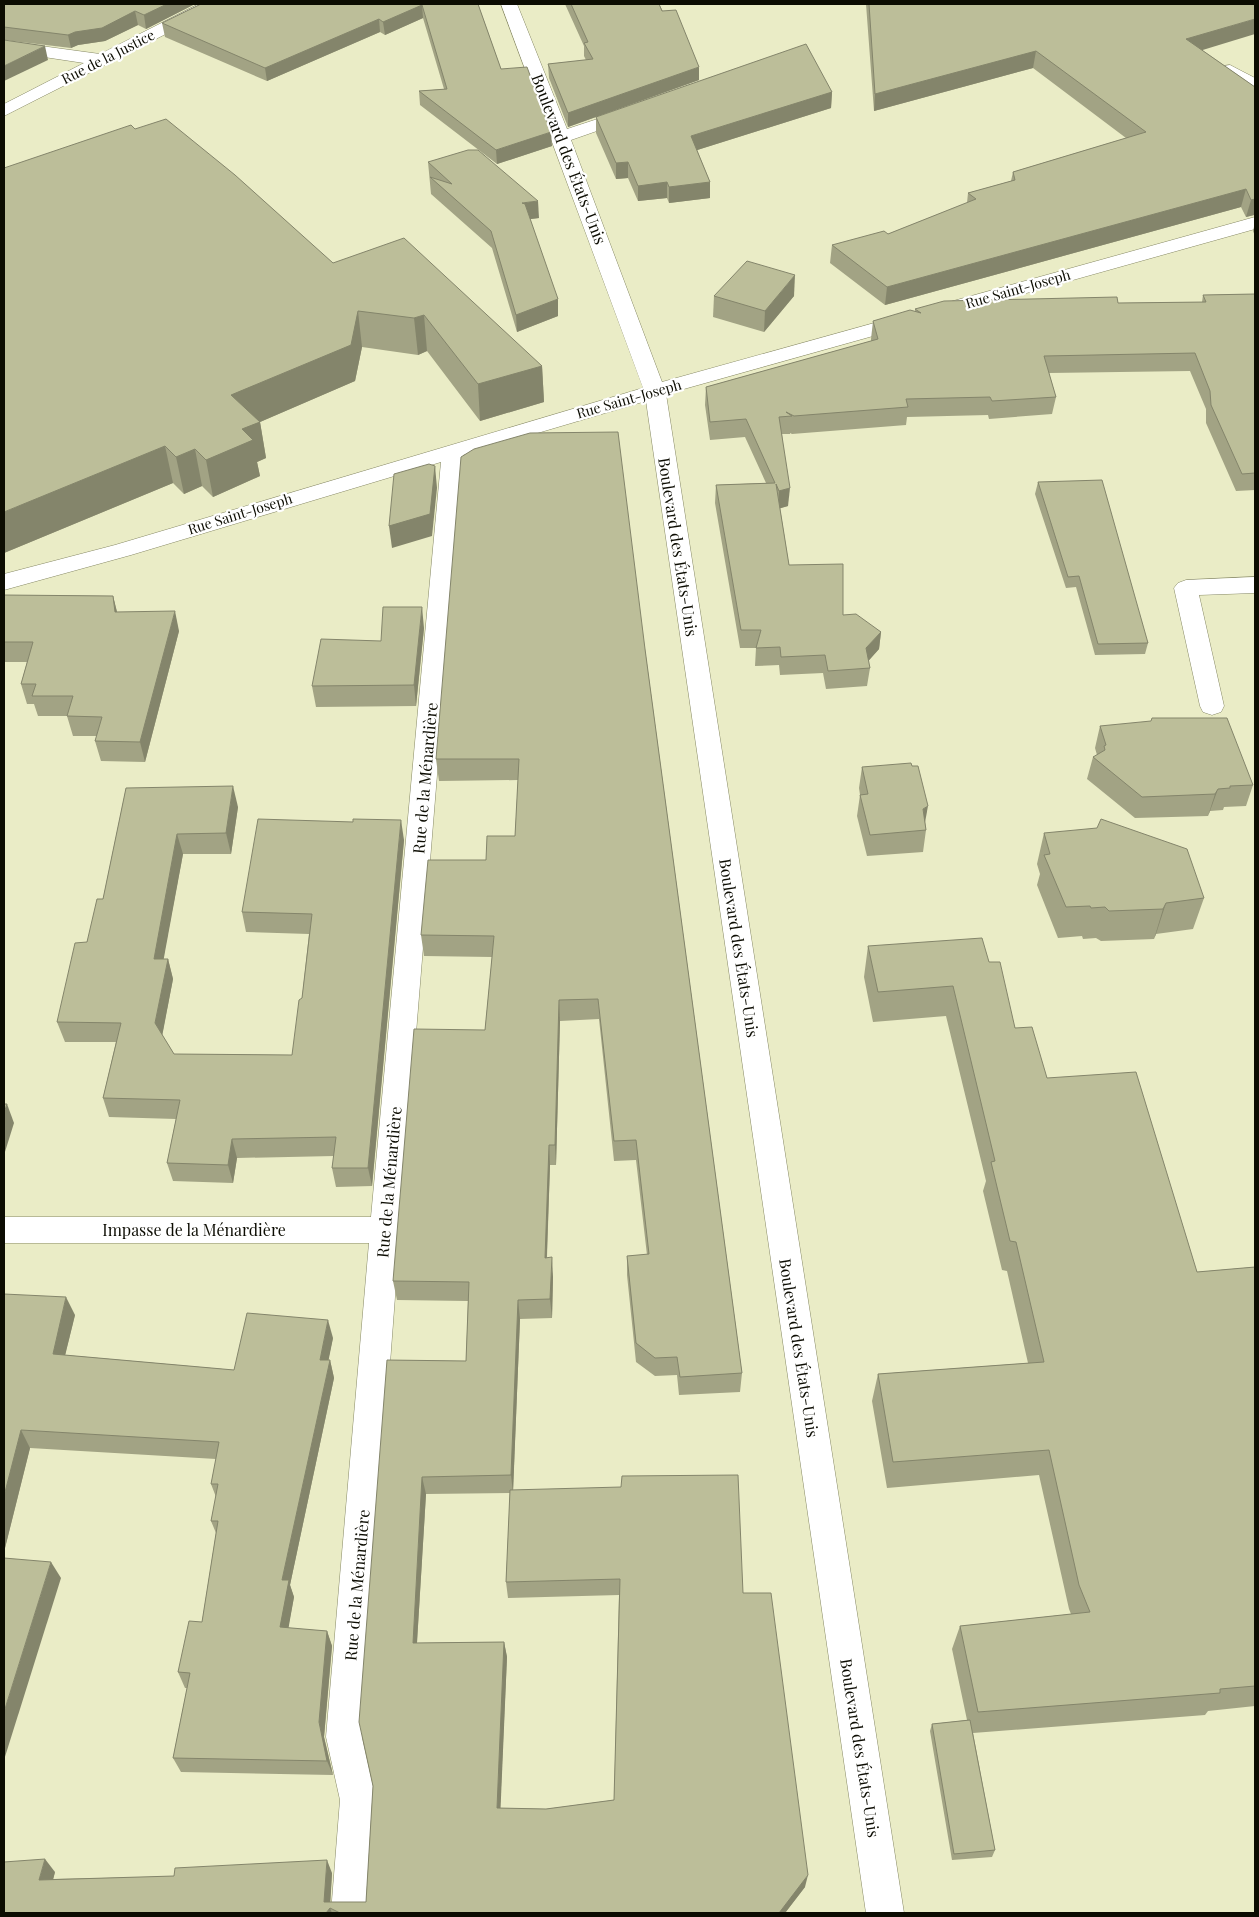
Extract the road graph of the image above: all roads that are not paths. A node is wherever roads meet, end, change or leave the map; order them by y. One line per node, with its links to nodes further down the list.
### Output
1 (211, 4): 4 (street, Rue de la Justice)
2 (509, 4): 9 (street, Boulevard des États-Unis)
3 (4, 46): 4 (street)
4 (103, 60): 8 (street, Rue de la Justice)
5 (1230, 70): 6 (street)
6 (1255, 86)
7 (647, 107): 9 (street)
8 (4, 111)
9 (561, 138): 11 (street, Boulevard des États-Unis)
10 (1255, 223): 11 (street, Rue Saint-Joseph)
11 (655, 391): 12 (street, Rue Saint-Joseph); 19 (street, Boulevard des États-Unis)
12 (454, 450): 13 (street, Rue Saint-Joseph); 17 (street, Rue de la Ménardière)
13 (4, 582)
14 (1255, 585): 15 (street)
15 (1212, 706)
16 (4, 1230): 17 (street, Impasse de la Ménardière)
17 (385, 1230): 18 (street, Rue de la Ménardière)
18 (350, 1913)
19 (885, 1913)

